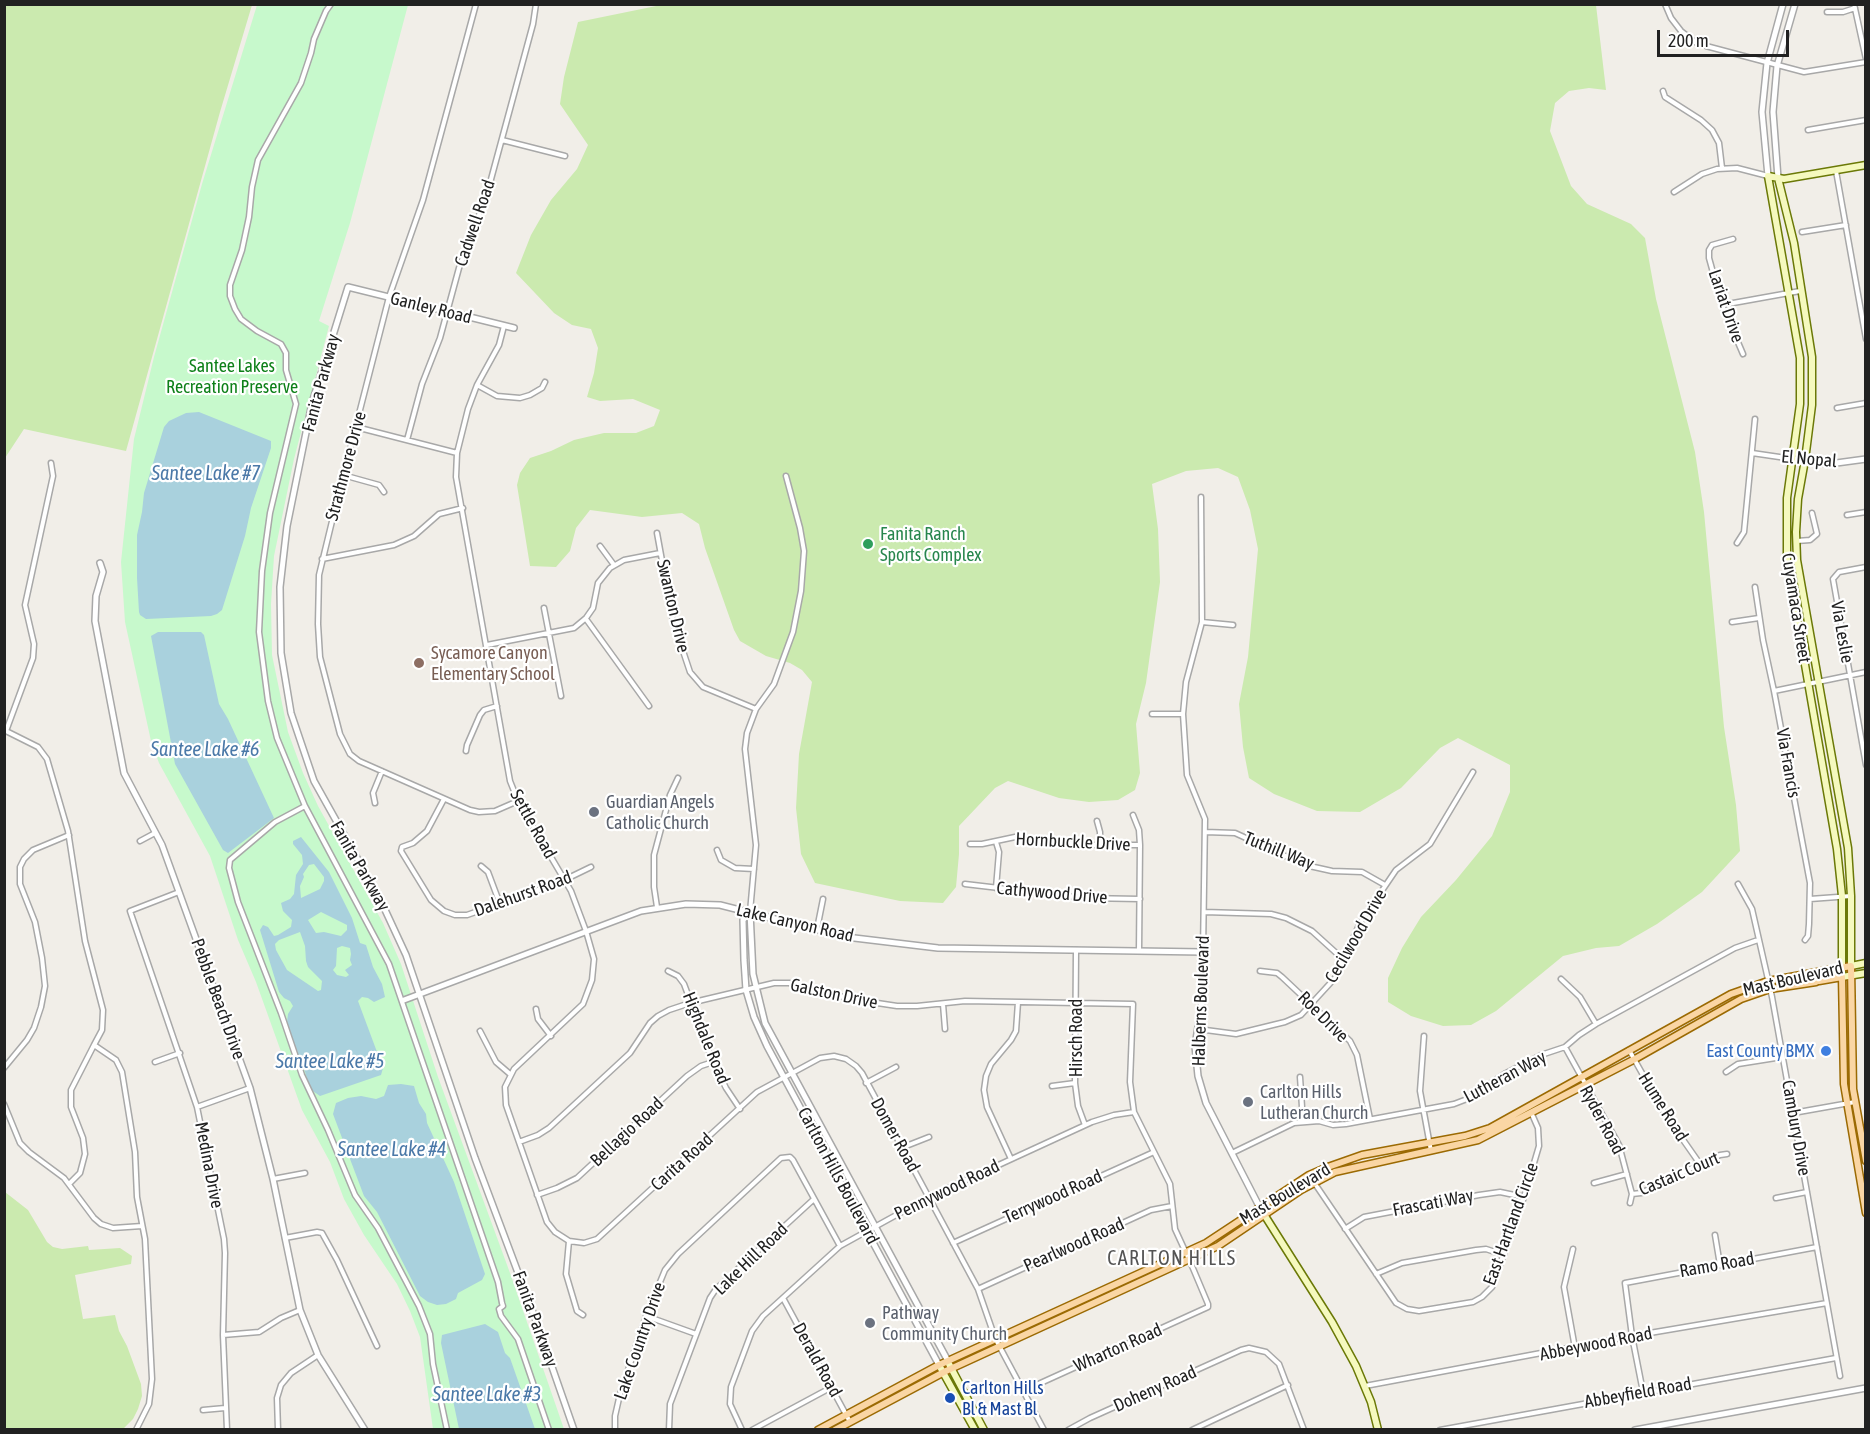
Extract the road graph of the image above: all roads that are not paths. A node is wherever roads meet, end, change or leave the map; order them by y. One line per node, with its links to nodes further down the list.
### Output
1 (331, 4): 95 (street)
2 (476, 4): 29 (street, Strathmore Drive)
3 (536, 4): 15 (street, Cadwell Road)
4 (1665, 4): 10 (street)
5 (1783, 4): 10 (street, Cuyamaca Street)
6 (1795, 4): 11 (street, Cuyamaca Street)
7 (1854, 6): 8 (street); 9 (street)
8 (1827, 12)
9 (1866, 60): 11 (street)
10 (1767, 63): 11 (street); 20 (street, Cuyamaca Street)
11 (1778, 66): 21 (street, Cuyamaca Street)
12 (1663, 91): 18 (street)
13 (1866, 120): 14 (street)
14 (1808, 130)
15 (502, 140): 16 (street); 31 (street, Cadwell Road)
16 (565, 156)
17 (1866, 165): 19 (main road)
18 (1722, 168): 20 (street); 22 (street)
19 (1836, 171): 21 (main road); 23 (street)
20 (1768, 176): 21 (main road); 28 (main road, Cuyamaca Street)
21 (1778, 178): 27 (main road, Cuyamaca Street)
22 (1674, 192)
23 (1846, 225): 24 (street); 34 (street)
24 (1802, 232)
25 (1733, 239): 30 (street, Lariat Drive)
26 (348, 287): 29 (street, Ganley Road); 146 (street, Fanita Parkway)
27 (1800, 291): 28 (street); 47 (main road, Cuyamaca Street)
28 (1789, 293): 30 (street); 45 (main road, Cuyamaca Street)
29 (389, 297): 31 (street, Ganley Road); 41 (street, Strathmore Drive)
30 (1722, 304): 35 (street, Lariat Drive)
31 (447, 312): 32 (street, Ganley Road); 42 (street, Cadwell Road)
32 (504, 326): 33 (street, Ganley Road); 37 (street, Settle Road)
33 (514, 328)
34 (1866, 339)
35 (1743, 354)
36 (545, 382): 37 (street)
37 (477, 385): 43 (street, Settle Road)
38 (1866, 403): 39 (street)
39 (1837, 408)
40 (1755, 419): 44 (street)
41 (356, 427): 42 (street); 49 (street, Strathmore Drive)
42 (407, 440): 43 (street)
43 (457, 453): 53 (street, Settle Road)
44 (1752, 453): 45 (street, El Nopal); 59 (street)
45 (1793, 459): 47 (street, El Nopal); 78 (main road, Cuyamaca Street)
46 (1866, 459): 47 (street, El Nopal)
47 (1805, 460): 58 (main road, Cuyamaca Street)
48 (51, 463): 86 (street)
49 (343, 475): 51 (street); 62 (street, Strathmore Drive)
50 (786, 476): 83 (street, Carlton Hills Boulevard)
51 (384, 492)
52 (1201, 497): 70 (street, Halberns Boulevard)
53 (463, 508): 62 (street); 74 (street, Settle Road)
54 (1866, 512): 56 (street)
55 (1812, 513): 58 (street)
56 (1847, 515)
57 (657, 533): 61 (street, Swanton Drive)
58 (1797, 541): 77 (main road, Cuyamaca Street)
59 (1737, 543)
60 (600, 546): 64 (street)
61 (660, 553): 64 (street); 83 (street, Swanton Drive)
62 (322, 559): 89 (street, Strathmore Drive)
63 (100, 563): 98 (street, Pebble Beach Drive)
64 (614, 565): 68 (street)
65 (1866, 567): 76 (street, Via Leslie)
66 (1755, 587): 69 (street, Via Francis)
67 (544, 608): 73 (street)
68 (586, 618): 73 (street); 82 (street)
69 (1759, 618): 71 (street); 79 (street, Via Francis)
70 (1202, 622): 72 (street); 85 (street, Halberns Boulevard)
71 (1732, 622)
72 (1233, 625)
73 (549, 634): 74 (street); 80 (street)
74 (487, 645): 81 (street, Settle Road)
75 (1866, 672): 76 (street)
76 (1850, 675): 77 (street); 88 (street, Via Leslie)
77 (1819, 682): 78 (street); 117 (main road, Cuyamaca Street)
78 (1809, 685): 79 (street); 116 (main road, Cuyamaca Street)
79 (1774, 691): 120 (street, Via Francis)
80 (561, 696)
81 (496, 706): 87 (street); 93 (street, Settle Road)
82 (649, 706)
83 (756, 709): 109 (street, Carlton Hills Boulevard)
84 (1152, 714): 85 (street)
85 (1183, 714): 99 (street, Halberns Boulevard)
86 (5, 732): 100 (street)
87 (466, 751)
88 (1866, 765)
89 (382, 771): 92 (street, Strathmore Drive); 94 (street)
90 (1473, 772): 113 (street, Cecilwood Drive)
91 (678, 778): 122 (street)
92 (444, 799): 93 (street, Strathmore Drive); 121 (street, Dalehurst Road)
93 (518, 801): 110 (street, Settle Road)
94 (375, 803)
95 (305, 806): 275 (street); 276 (street)
96 (1133, 816): 104 (street)
97 (1097, 821): 105 (street)
98 (156, 832): 101 (street); 115 (street, Pebble Beach Drive)
99 (1205, 832): 113 (street, Tuthill Way); 124 (street, Halberns Boulevard)
100 (69, 835): 160 (street); 169 (street)
101 (140, 841)
102 (996, 842): 103 (street, Hornbuckle Drive); 105 (street, Hornbuckle Drive); 114 (street)
103 (970, 844)
104 (1140, 845): 105 (street, Hornbuckle Drive); 119 (street)
105 (1100, 846)
106 (717, 850): 109 (street)
107 (482, 866): 121 (street)
108 (591, 867): 110 (street, Dalehurst Road)
109 (754, 870): 123 (street, Carlton Hills Boulevard)
110 (565, 880): 121 (street, Dalehurst Road); 126 (street, Settle Road)
111 (965, 884): 114 (street, Cathywood Drive)
112 (1738, 884): 127 (street, Cambury Drive)
113 (1385, 885): 132 (street, Cecilwood Drive)
114 (996, 888): 119 (street, Cathywood Drive)
115 (179, 892): 163 (street, Medina Drive); 179 (street, Pebble Beach Drive)
116 (1842, 896): 117 (street); 120 (street); 135 (main road, Cuyamaca Street)
117 (1851, 896): 134 (main road, Cuyamaca Street)
118 (823, 899): 125 (street)
119 (1140, 899): 130 (street)
120 (1810, 899): 128 (street, Via Francis)
121 (500, 904)
122 (657, 907): 123 (street, Lake Canyon Road); 126 (street, Lake Canyon Road)
123 (750, 912): 125 (street, Lake Canyon Road); 143 (street, Carlton Hills Boulevard); 145 (street, Carlton Hills Boulevard)
124 (1204, 912): 131 (street, Halberns Boulevard); 132 (street)
125 (817, 929): 129 (street, Lake Canyon Road)
126 (586, 930): 146 (street, Lake Canyon Road); 158 (street, Settle Road)
127 (1758, 940): 142 (street, Cambury Drive); 154 (street, Lutheran Way)
128 (1805, 940)
129 (1076, 950): 130 (street, Lake Canyon Road); 150 (street, Hirsch Road)
130 (1139, 952): 131 (street, Lake Canyon Road)
131 (1203, 952): 156 (street, Halberns Boulevard)
132 (1344, 960): 152 (street, Cecilwood Drive)
133 (1866, 963): 134 (main road, Mast Boulevard)
134 (1851, 966): 135 (main road, Mast Boulevard); 139 (main road, Cuyamaca Street)
135 (1842, 968): 140 (main road, Cuyamaca Street); 142 (main road, Mast Boulevard)
136 (668, 970): 149 (street, Highdale Road)
137 (1260, 971): 152 (street, Roe Drive)
138 (1866, 973): 139 (main road, Mast Boulevard)
139 (1852, 975): 140 (main road, Mast Boulevard); 180 (main road, Cuyamaca Street)
140 (1842, 977): 144 (main road, Mast Boulevard); 182 (main road, Cuyamaca Street)
141 (1562, 979): 154 (street)
142 (1768, 981): 144 (street, Cambury Drive); 162 (main road, Mast Boulevard)
143 (755, 987): 145 (street, Galston Drive); 151 (street, Galston Drive); 171 (street, Carlton Hills Boulevard)
144 (1770, 989): 164 (street, Cambury Drive); 165 (main road, Mast Boulevard)
145 (746, 990): 149 (street, Galston Drive); 173 (street, Carlton Hills Boulevard)
146 (419, 993): 147 (street, Lake Canyon Road); 277 (street, Fanita Parkway)
147 (404, 1000)
148 (1018, 1002): 150 (street, Galston Drive); 151 (street, Galston Drive); 201 (street)
149 (690, 1003): 167 (street, Highdale Road); 194 (street, Galston Drive)
150 (1076, 1003): 177 (street, Hirsch Road); 187 (street, Galston Drive)
151 (943, 1004): 155 (street)
152 (1311, 1004): 156 (street, Cecilwood Drive); 190 (street, Roe Drive)
153 (536, 1010): 158 (street)
154 (1596, 1024): 161 (street, Lutheran Way)
155 (945, 1029)
156 (1198, 1029): 199 (street, Halberns Boulevard)
157 (480, 1031): 172 (street)
158 (551, 1036): 172 (street, Settle Road)
159 (1424, 1036): 186 (street)
160 (94, 1045): 210 (street); 224 (street)
161 (1565, 1047): 175 (street, Ryder Road); 186 (street, Lutheran Way)
162 (1629, 1050): 165 (street, Hume Road); 175 (main road, Mast Boulevard)
163 (180, 1053): 166 (street); 184 (street, Medina Drive)
164 (1783, 1057): 170 (street); 189 (street, Cambury Drive)
165 (1635, 1059): 175 (main road, Mast Boulevard); 203 (street, Hume Road)
166 (155, 1062)
167 (713, 1062): 185 (street, Highdale Road); 214 (street, Bellagio Road)
168 (896, 1067): 176 (street)
169 (4, 1068)
170 (1726, 1072)
171 (792, 1073): 173 (street, Carita Road); 176 (street, Domer Road); 225 (street, Carlton Hills Boulevard)
172 (510, 1074): 194 (street)
173 (784, 1077): 185 (street, Carita Road); 227 (street, Carlton Hills Boulevard)
174 (1300, 1077): 191 (street)
175 (1582, 1081): 183 (main road, Mast Boulevard); 188 (main road, Mast Boulevard); 205 (street, Ryder Road)
176 (866, 1083): 196 (street, Domer Road)
177 (1075, 1083): 178 (street); 192 (street, Hirsch Road)
178 (1052, 1086)
179 (250, 1088): 184 (street); 207 (street, Pebble Beach Drive)
180 (1855, 1102): 182 (street); 202 (main road, Cuyamaca Street)
181 (4, 1104): 210 (street)
182 (1846, 1104): 189 (street); 212 (main road, Cuyamaca Street)
183 (1528, 1106): 188 (street, East Hartland Circle); 195 (main road, Mast Boulevard)
184 (197, 1107): 247 (street, Medina Drive)
185 (740, 1109): 230 (street, Carita Road)
186 (1424, 1110): 190 (street, Lutheran Way); 195 (street)
187 (1134, 1112): 192 (street, Pennywood Road); 197 (street)
188 (1531, 1113): 198 (main road, Mast Boulevard); 216 (street, East Hartland Circle)
189 (1793, 1113): 211 (street, Cambury Drive)
190 (1370, 1119): 191 (street, Lutheran Way)
191 (1303, 1122): 199 (street, Lutheran Way)
192 (1085, 1125): 201 (street, Pennywood Road)
193 (930, 1137): 196 (street)
194 (519, 1142): 214 (street)
195 (1429, 1143): 198 (street); 206 (main road, Mast Boulevard)
196 (902, 1148): 215 (street, Domer Road)
197 (1154, 1152): 220 (street); 231 (street, Terrywood Road)
198 (1431, 1152): 208 (main road, Mast Boulevard)
199 (1232, 1153): 221 (street, Halberns Boulevard)
200 (1727, 1154): 203 (street, Castaic Court)
201 (1011, 1159): 215 (street, Pennywood Road)
202 (1866, 1161)
203 (1700, 1164): 213 (street, Castaic Court)
204 (305, 1173): 207 (street)
205 (1627, 1174): 209 (street); 213 (street, Ryder Road)
206 (1309, 1175): 208 (street); 221 (main road, Mast Boulevard)
207 (273, 1179): 229 (street, Pebble Beach Drive)
208 (1314, 1182): 223 (main road, Mast Boulevard); 226 (street)
209 (1594, 1183)
210 (69, 1184): 224 (street)
211 (1807, 1192): 217 (street); 233 (street, Cambury Drive)
212 (1864, 1193): 222 (main road, Cuyamaca Street)
213 (1632, 1194): 219 (street)
214 (537, 1195): 230 (street)
215 (929, 1197): 225 (street, Pennywood Road); 231 (street, Domer Road)
216 (1524, 1197): 226 (street, Frascati Way); 236 (street, East Hartland Circle)
217 (1776, 1198)
218 (814, 1199): 232 (street); 245 (street, Lake Country Drive); 246 (street, Lake Hill Road)
219 (1630, 1203)
220 (1172, 1206): 235 (street); 240 (street, Pearlwood Road)
221 (1260, 1208): 223 (main road, Halberns Boulevard); 235 (main road, Mast Boulevard)
222 (1866, 1213)
223 (1264, 1215): 237 (main road, Mast Boulevard); 261 (main road, Halberns Boulevard)
224 (142, 1226): 271 (street)
225 (874, 1227): 227 (street, Pennywood Road); 255 (street, Carlton Hills Boulevard)
226 (1346, 1229): 239 (street)
227 (867, 1231): 232 (street, Pennywood Road); 256 (street, Carlton Hills Boulevard)
228 (1715, 1235): 238 (street)
229 (285, 1239): 243 (street, Pebble Beach Drive); 250 (street)
230 (569, 1241): 244 (street)
231 (952, 1243): 240 (street, Domer Road)
232 (840, 1246): 241 (street, Pennywood Road)
233 (1817, 1247): 238 (street, Ramo Road); 242 (street, Cambury Drive)
234 (1574, 1249): 252 (street)
235 (1185, 1252): 237 (street); 249 (main road, Mast Boulevard)
236 (1504, 1255): 239 (street); 239 (street, East Hartland Circle)
237 (1190, 1260): 251 (main road, Mast Boulevard); 264 (street, Wharton Road)
238 (1720, 1265): 248 (street, Ramo Road)
239 (1376, 1274)
240 (978, 1288): 249 (street, Domer Road)
241 (783, 1298): 262 (street, Derald Road); 280 (street, Pennywood Road)
242 (1827, 1303): 248 (street, Abbeywood Road); 254 (street, Cambury Drive)
243 (300, 1310): 247 (street); 253 (street, Pebble Beach Drive)
244 (583, 1315)
245 (646, 1316): 246 (street); 278 (street, Lake Country Drive)
246 (696, 1334): 279 (street, Lake Hill Road)
247 (224, 1335): 266 (street, Medina Drive)
248 (1632, 1336): 252 (street, Abbeywood Road); 265 (street)
249 (995, 1338): 251 (street, Domer Road); 255 (main road, Mast Boulevard)
250 (377, 1346)
251 (1000, 1346): 257 (main road, Mast Boulevard); 264 (street, Domer Road)
252 (1575, 1348): 261 (street, Abbeywood Road)
253 (318, 1355): 273 (street); 274 (street, Pebble Beach Drive)
254 (1836, 1358): 259 (street, Cambury Drive); 265 (street, Abbeyfield Road)
255 (948, 1361): 256 (main road, Mast Boulevard); 257 (main road, Carlton Hills Boulevard)
256 (939, 1365): 258 (main road, Carlton Hills Boulevard); 268 (main road, Mast Boulevard)
257 (952, 1369): 258 (main road, Mast Boulevard); 285 (main road, Carlton Hills Boulevard)
258 (943, 1373): 269 (main road, Mast Boulevard); 284 (main road, Carlton Hills Boulevard)
259 (1840, 1376)
260 (1288, 1385): 287 (street, Doheny Road); 288 (street); 289 (street)
261 (1365, 1386): 290 (main road, Halberns Boulevard)
262 (832, 1387): 268 (street, Derald Road); 281 (street)
263 (1866, 1388): 270 (street)
264 (1023, 1391): 286 (street, Domer Road)
265 (1643, 1392): 291 (street, Abbeyfield Road)
266 (225, 1408): 267 (street); 272 (street, Medina Drive)
267 (203, 1410)
268 (846, 1415): 269 (street, Derald Road); 282 (main road, Mast Boulevard)
269 (850, 1422): 283 (main road, Mast Boulevard)
270 (1677, 1425): 292 (street)
271 (136, 1430)
272 (227, 1430)
273 (278, 1430)
274 (365, 1430)
275 (447, 1430)
276 (549, 1430)
277 (574, 1430)
278 (615, 1430)
279 (669, 1430)
280 (742, 1430)
281 (752, 1430)
282 (818, 1430)
283 (836, 1430)
284 (975, 1430)
285 (984, 1430)
286 (1044, 1430)
287 (1068, 1430)
288 (1192, 1430)
289 (1304, 1430)
290 (1378, 1430)
291 (1440, 1430)
292 (1635, 1430)

